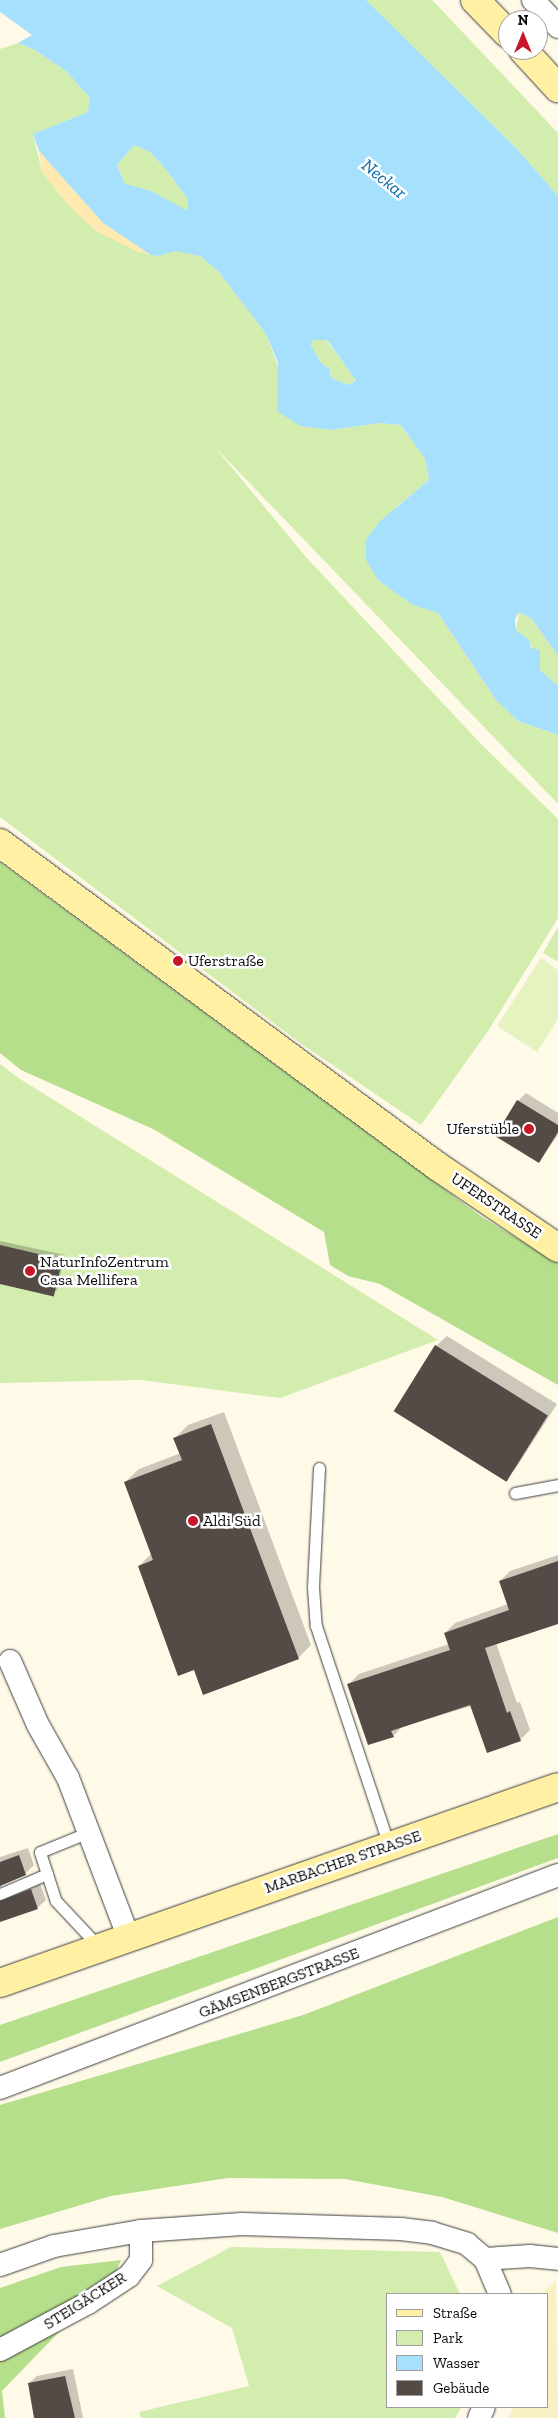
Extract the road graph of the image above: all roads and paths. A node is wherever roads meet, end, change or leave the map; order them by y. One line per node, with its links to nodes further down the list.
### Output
1 (475, 0): 3 (main road)
2 (533, 0): 4 (street)
3 (498, 24)
4 (558, 27)
5 (532, 60): 6 (main road)
6 (558, 88)
7 (0, 843): 8 (main road, UFERSTRASSE)
8 (558, 1248)
9 (319, 1468): 15 (lane)
10 (558, 1484): 11 (lane)
11 (515, 1493)
12 (10, 1661): 14 (street)
13 (558, 1787): 15 (main road, MARBACHER STRASSE)
14 (88, 1832): 16 (lane); 19 (street)
15 (389, 1845): 19 (main road, MARBACHER STRASSE)
16 (48, 1874): 18 (lane); 20 (lane)
17 (558, 1875): 22 (street, GÄMSENBERGSTRASSE)
18 (0, 1894)
19 (128, 1936): 20 (main road, MARBACHER STRASSE)
20 (99, 1947): 21 (main road, MARBACHER STRASSE)
21 (0, 1982)
22 (0, 2088)
23 (142, 2231): 24 (street); 26 (street); 28 (street, STEIGÄCKER)
24 (485, 2259): 25 (street); 27 (street)
25 (558, 2260)
26 (0, 2265)
27 (500, 2293)
28 (0, 2350)

